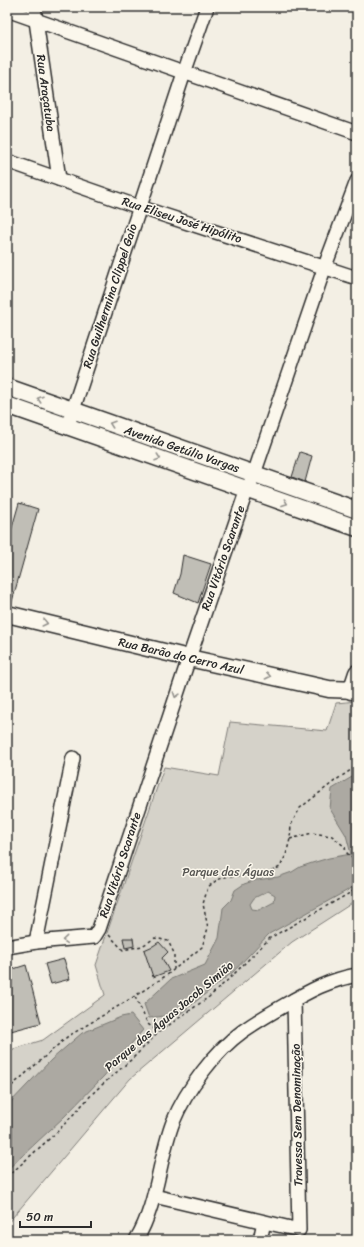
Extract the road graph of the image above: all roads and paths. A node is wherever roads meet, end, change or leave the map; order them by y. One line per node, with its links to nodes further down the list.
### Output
1 (207, 7): 4 (street, Rua Guilhermina Clippel Gaio)
2 (7, 10): 3 (street)
3 (35, 13): 4 (street); 7 (street, Rua Araçatuba)
4 (184, 72): 5 (street); 9 (street, Rua Guilhermina Clippel Gaio)
5 (357, 133)
6 (7, 161): 7 (street, Rua Eliseu José Hipólito)
7 (59, 179): 9 (street, Rua Eliseu José Hipólito)
8 (357, 181): 10 (street, Rua Vitório Scarante)
9 (139, 207): 10 (street, Rua Eliseu José Hipólito); 14 (street, Rua Guilhermina Clippel Gaio)
10 (324, 266): 11 (street, Rua Eliseu José Hipólito); 16 (street, Rua Vitório Scarante)
11 (357, 278)
12 (7, 387): 14 (main road, Avenida Getúlio Vargas, one-way to 12)
13 (7, 405): 15 (main road, Avenida Getúlio Vargas)
14 (73, 411): 15 (street, Rua Guilhermina Clippel Gaio); 16 (main road, Avenida Getúlio Vargas, one-way to 14)
15 (68, 427): 17 (main road, Avenida Getúlio Vargas, one-way to 17)
16 (254, 474): 17 (street, Rua Vitório Scarante); 18 (main road, Avenida Getúlio Vargas)
17 (248, 490): 19 (main road, Avenida Getúlio Vargas, one-way to 19); 21 (street, Rua Vitório Scarante)
18 (357, 510)
19 (357, 528)
20 (7, 614): 21 (main road, Rua Barão do Cerro Azul, one-way to 21)
21 (188, 658): 23 (main road, Rua Barão do Cerro Azul, one-way to 23); 29 (street, Rua Vitório Scarante, one-way to 29)
22 (357, 673): 23 (main road)
23 (354, 690)
24 (73, 758): 30 (street)
25 (357, 766): 26 (path)
26 (290, 839): 27 (path); 32 (path)
27 (357, 863)
28 (357, 889): 36 (path, Parque das Águas Jacob Simião)
29 (97, 933): 30 (street, one-way to 30); 32 (path)
30 (36, 942): 31 (street)
31 (7, 947)
32 (174, 968): 34 (path)
33 (357, 975): 35 (street)
34 (135, 996): 36 (path); 37 (path)
35 (294, 1000): 39 (street); 40 (street, Travessa Sem Denominação)
36 (159, 1032): 38 (path, Parque das Águas Jacob Simião)
37 (7, 1090)
38 (7, 1177)
39 (154, 1196): 40 (street); 41 (street)
40 (264, 1222): 42 (street)
41 (136, 1240)
42 (260, 1240)

